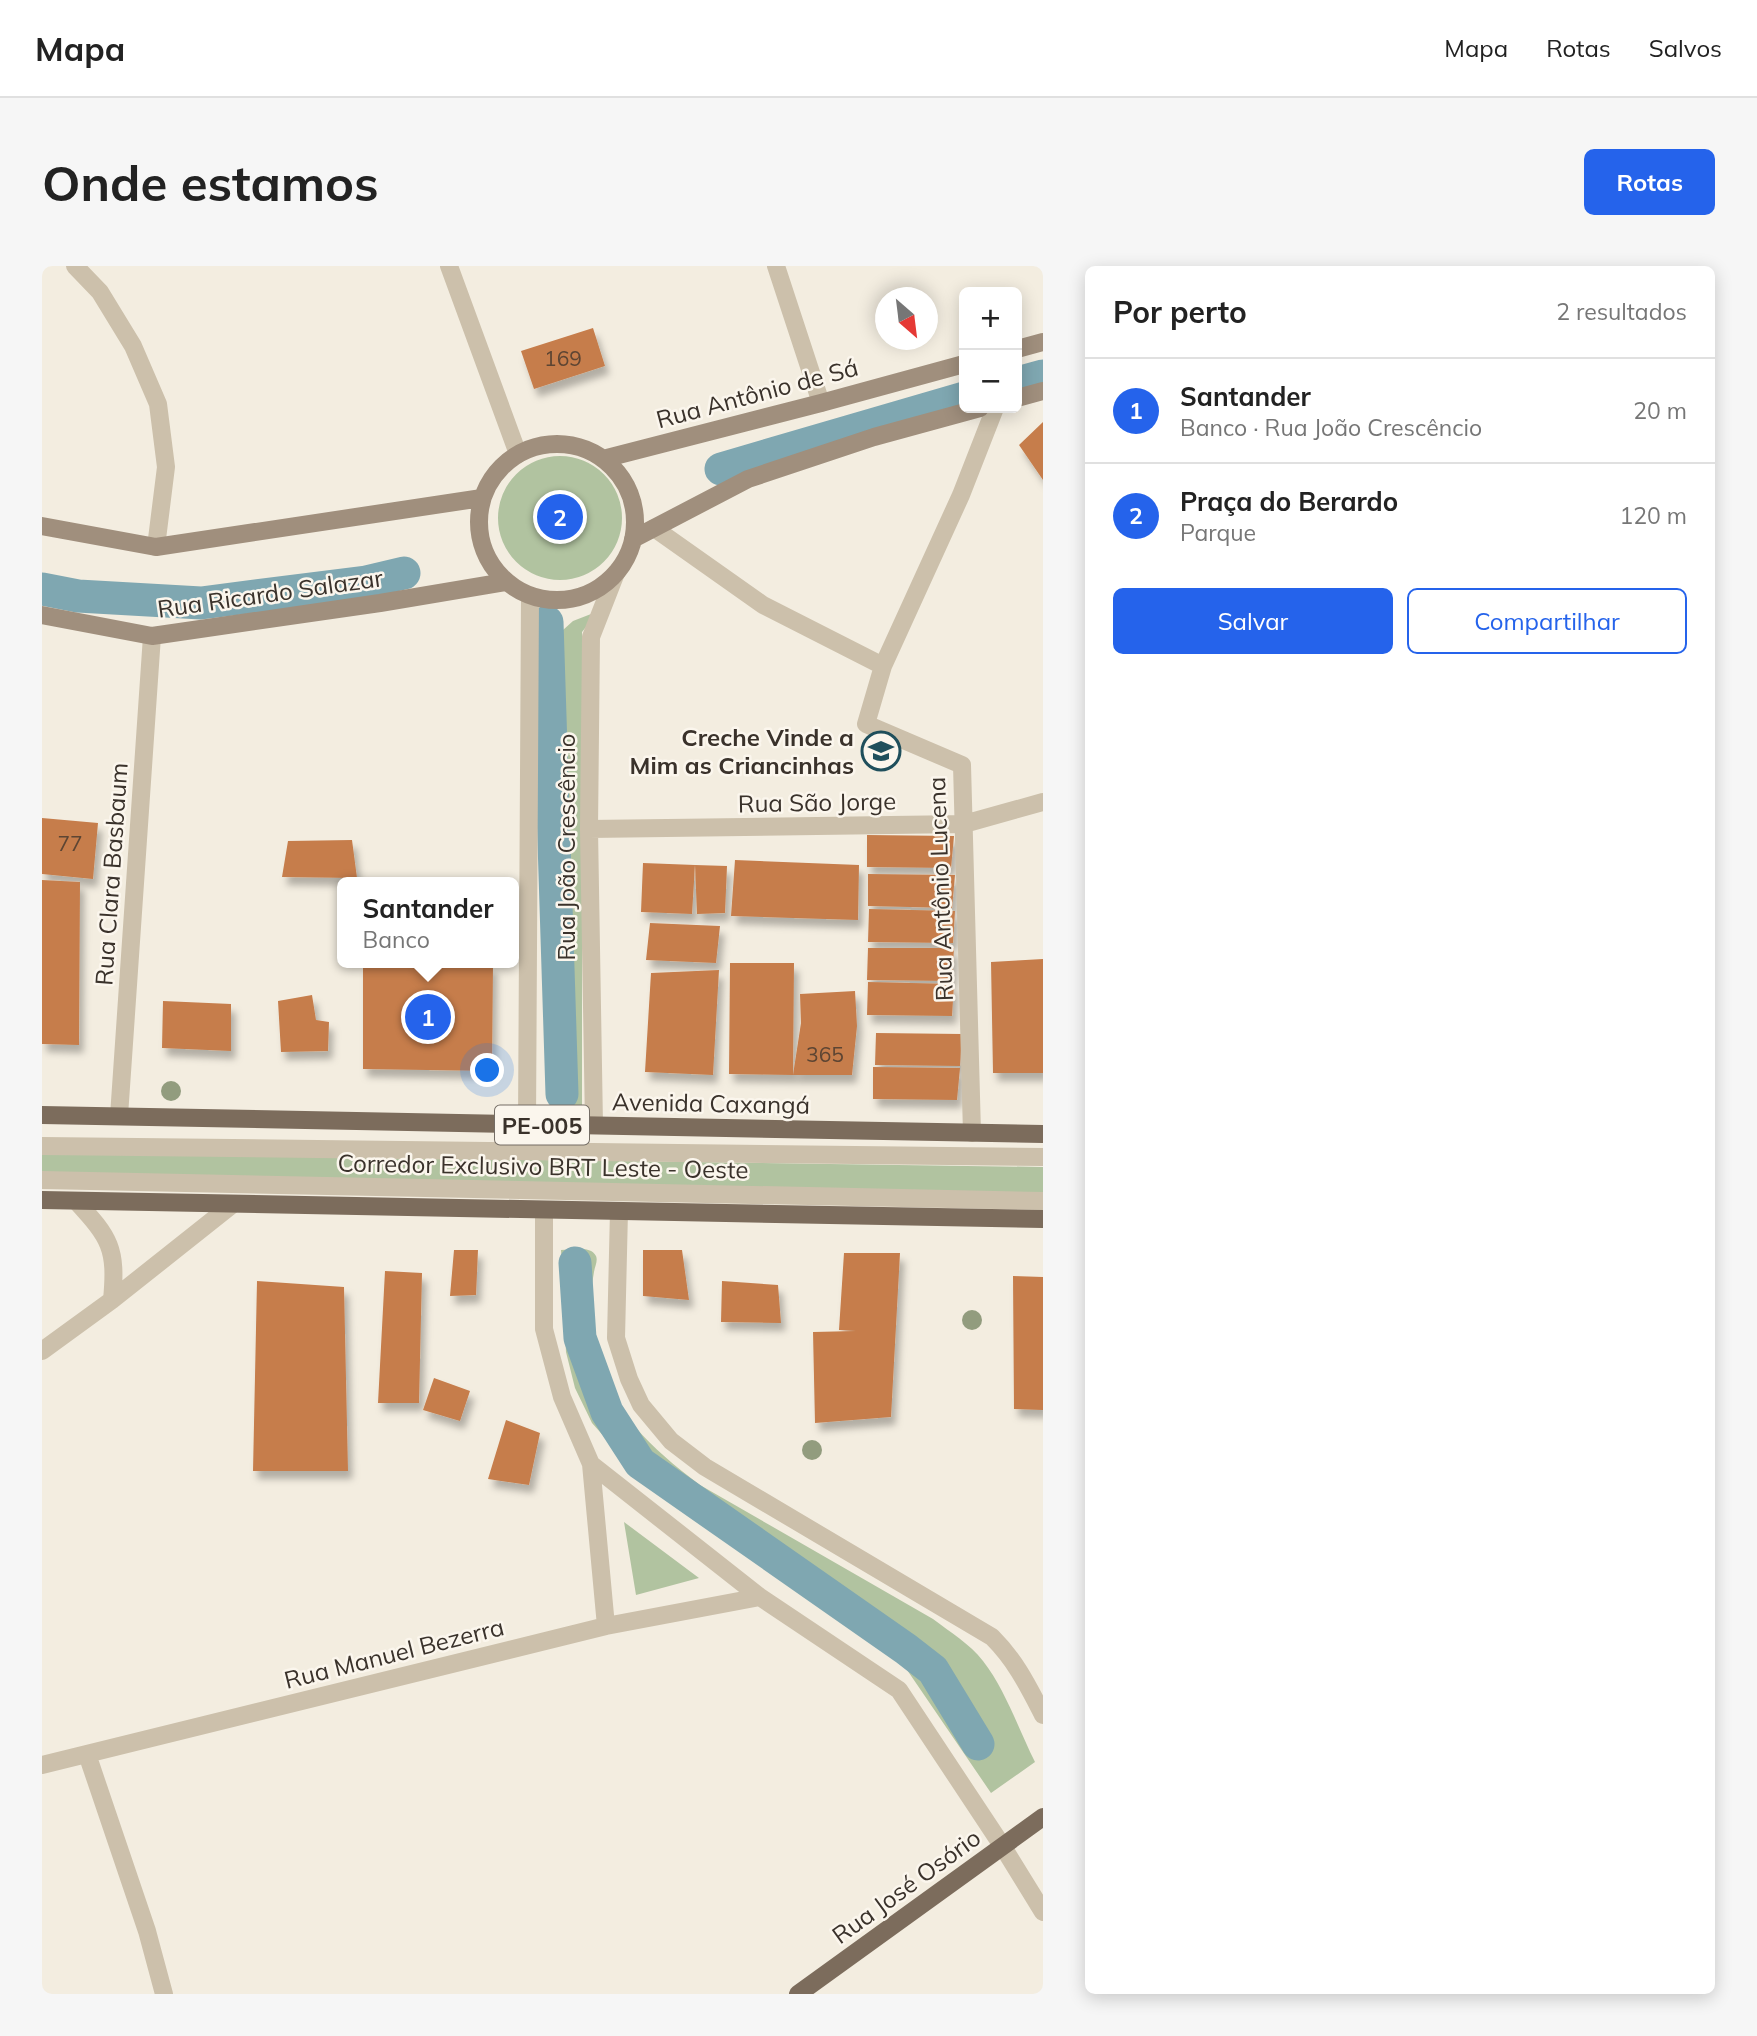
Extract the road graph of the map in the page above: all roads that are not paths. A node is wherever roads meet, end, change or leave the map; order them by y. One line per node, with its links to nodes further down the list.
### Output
1 (75, 266): 18 (street)
2 (449, 266): 12 (street)
3 (776, 266): 9 (street)
4 (1043, 342): 5 (street)
5 (1022, 348)
6 (959, 365): 9 (street, Rua Antônio de Sá)
7 (1042, 393): 8 (street)
8 (1022, 397)
9 (821, 403): 13 (street, Rua Antônio de Sá)
10 (963, 413): 16 (street)
11 (993, 413): 24 (street)
12 (518, 454): 13 (street); 14 (street)
13 (603, 459): 17 (street)
14 (482, 498): 18 (street); 20 (street)
15 (42, 526): 18 (street)
16 (654, 528): 17 (street); 24 (street)
17 (633, 539): 19 (street)
18 (156, 547)
19 (616, 573): 21 (street); 27 (street, Rua João Crescêncio)
20 (505, 582): 21 (street); 23 (street, Rua Ricardo Salazar)
21 (530, 597): 30 (street, Rua João Crescêncio)
22 (42, 615): 23 (street, Rua Ricardo Salazar)
23 (152, 636): 29 (street, Rua Clara Basbaum)
24 (883, 666): 26 (street, Rua Antônio Lucena)
25 (1043, 802): 26 (street, Rua São Jorge)
26 (964, 824): 27 (street, Rua São Jorge); 32 (street, Rua Antônio Lucena)
27 (589, 829): 31 (street, Rua João Crescêncio)
28 (42, 1115): 29 (main road, Avenida Caxangá / PE-005)
29 (118, 1116): 30 (main road, Avenida Caxangá / PE-005)
30 (527, 1124): 31 (main road, Avenida Caxangá / PE-005)
31 (594, 1125): 32 (main road, Avenida Caxangá / PE-005)
32 (972, 1133): 33 (main road, Avenida Caxangá / PE-005)
33 (1043, 1134)
34 (42, 1146): 35 (street, Corredor Exclusivo BRT Leste - Oeste)
35 (1043, 1157)
36 (42, 1180): 38 (street, Corredor Exclusivo BRT Leste - Oeste)
37 (42, 1200): 39 (main road)
38 (1043, 1200)
39 (76, 1201): 40 (main road); 44 (street)
40 (233, 1204): 41 (main road); 44 (street)
41 (544, 1210): 42 (main road); 46 (street)
42 (619, 1211): 43 (main road); 49 (street)
43 (1043, 1219)
44 (112, 1300): 45 (street)
45 (42, 1351)
46 (590, 1464): 47 (street); 48 (street)
47 (760, 1597): 48 (street, Rua Manuel Bezerra); 53 (street)
48 (606, 1626): 50 (street, Rua Manuel Bezerra)
49 (1043, 1715)
50 (87, 1754): 51 (street, Rua Manuel Bezerra); 55 (street)
51 (42, 1765)
52 (1043, 1817): 53 (main road, Rua José Osório)
53 (1003, 1847): 54 (street); 56 (main road, Rua José Osório)
54 (1043, 1912)
55 (163, 1994)
56 (798, 1994)

